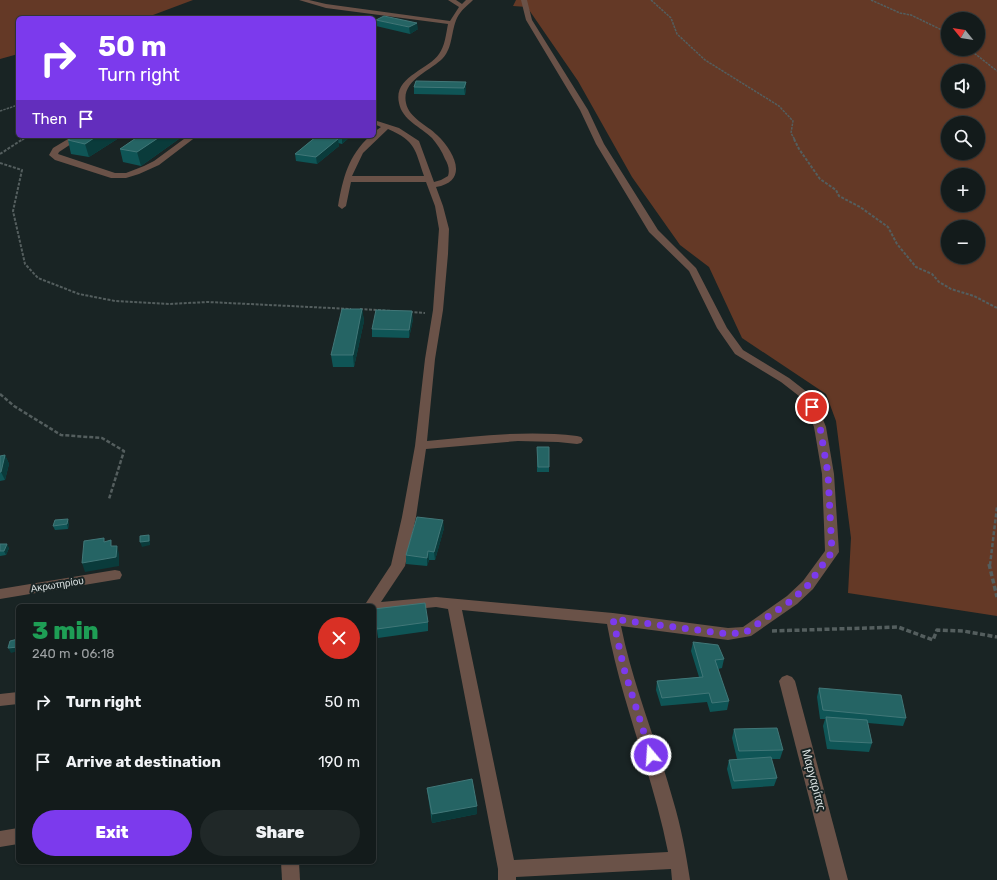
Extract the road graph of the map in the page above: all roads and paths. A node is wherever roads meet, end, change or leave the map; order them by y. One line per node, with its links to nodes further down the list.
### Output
1 (302, 0): 8 (street)
2 (451, 0): 7 (street)
3 (470, 0): 7 (street)
4 (524, 0): 44 (street)
5 (650, 0): 26 (path)
6 (871, 0): 9 (path)
7 (462, 6): 8 (street)
8 (452, 23): 24 (street)
9 (941, 30)
10 (978, 56): 11 (path)
11 (997, 71)
12 (16, 106): 13 (path)
13 (0, 111)
14 (376, 123): 15 (street)
15 (387, 126): 16 (street); 24 (street)
16 (376, 134)
17 (26, 138): 21 (path)
18 (76, 138): 19 (street)
19 (190, 138)
20 (372, 138): 23 (street)
21 (0, 154)
22 (0, 163): 27 (path)
23 (347, 179): 24 (street); 25 (street)
24 (430, 182): 31 (street)
25 (342, 206)
26 (997, 308)
27 (352, 309)
28 (360, 309): 29 (path)
29 (399, 311)
30 (407, 312): 31 (path)
31 (437, 314): 34 (street)
32 (0, 394): 35 (path)
33 (577, 440): 34 (street)
34 (421, 446): 40 (street)
35 (109, 499)
36 (997, 507): 39 (path)
37 (115, 575): 38 (street, Ακρωτηρίου)
38 (0, 594)
39 (997, 597)
40 (372, 604)
41 (454, 605): 42 (street); 43 (street); 53 (street)
42 (376, 608)
43 (613, 619): 44 (street); 51 (street)
44 (746, 632): 45 (path)
45 (997, 637)
46 (787, 681): 56 (street, Μαργαρίτας)
47 (16, 698): 48 (street)
48 (0, 700)
49 (16, 836): 50 (street)
50 (0, 839)
51 (679, 860): 53 (street); 55 (street)
52 (290, 864): 54 (street)
53 (507, 875)
54 (291, 880)
55 (681, 880)
56 (839, 880)

